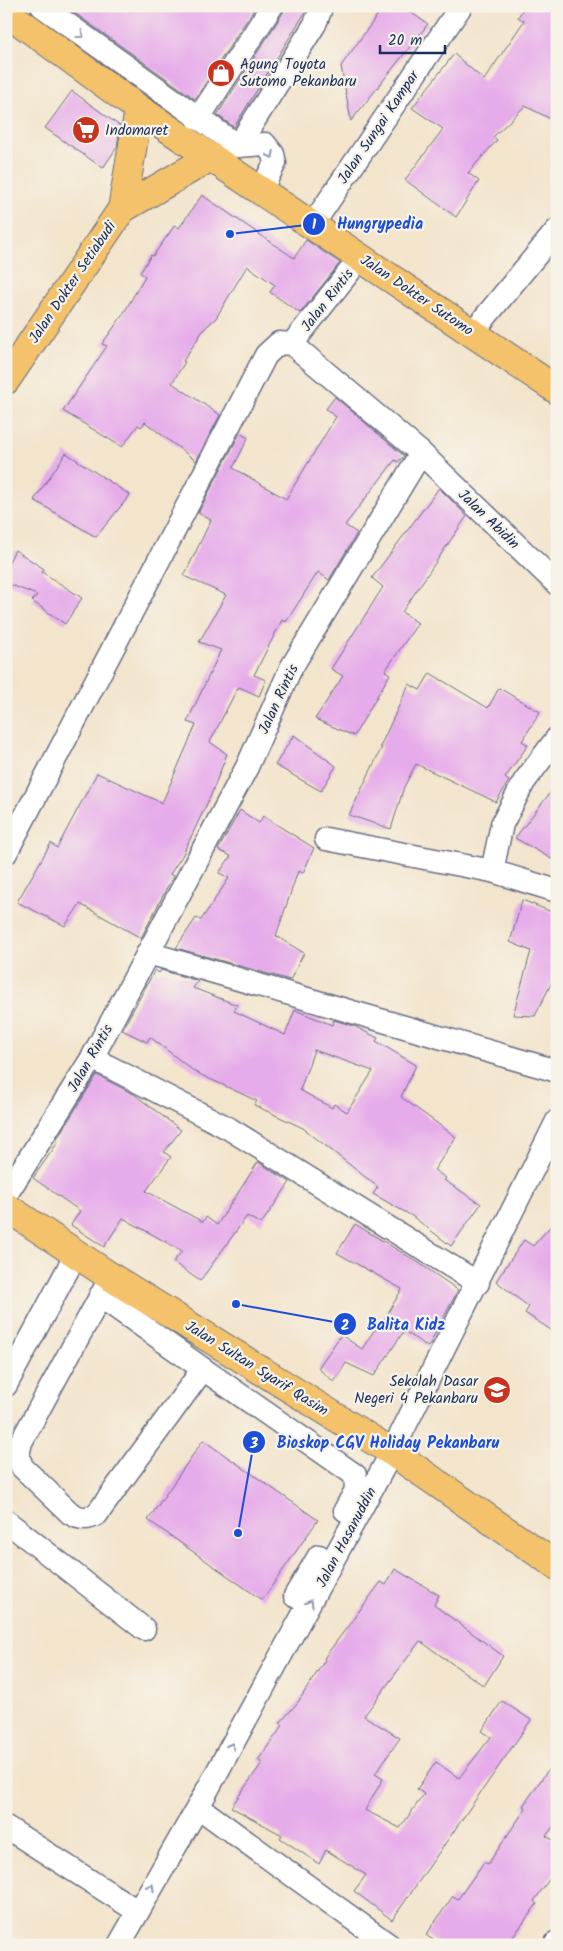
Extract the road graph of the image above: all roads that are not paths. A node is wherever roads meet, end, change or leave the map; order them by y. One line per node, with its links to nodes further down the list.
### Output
1 (42, 6): 7 (street, one-way to 7)
2 (272, 6): 7 (street)
3 (318, 6): 8 (street)
4 (461, 6): 12 (street, Jalan Sungai Kampar)
5 (6, 12): 6 (main road, Jalan Dokter Sutomo)
6 (139, 109): 9 (main road, Jalan Dokter Sutomo); 11 (main road, Jalan Dokter Setiabudi)
7 (198, 119): 8 (street)
8 (238, 146): 10 (street, one-way to 10)
9 (212, 158): 10 (main road, Jalan Dokter Sutomo); 11 (main road, Jalan Dokter Setiabudi)
10 (261, 190): 12 (main road, Jalan Dokter Sutomo)
11 (122, 209): 17 (main road, Jalan Dokter Setiabudi)
12 (312, 224): 14 (main road, Jalan Dokter Sutomo)
13 (557, 230): 15 (street)
14 (361, 257): 15 (main road, Jalan Dokter Sutomo); 16 (street, Jalan Rintis)
15 (473, 332): 18 (main road, Jalan Dokter Sutomo)
16 (292, 344): 19 (street, Jalan Rintis); 23 (street)
17 (6, 380)
18 (557, 390)
19 (422, 453): 20 (street, Jalan Abidin); 26 (street, Jalan Rintis)
20 (557, 584)
21 (557, 738): 24 (street)
22 (326, 839): 24 (street)
23 (6, 853)
24 (492, 871): 25 (street)
25 (557, 891)
26 (148, 952): 27 (street, Jalan Rintis); 28 (street)
27 (92, 1058): 30 (street, Jalan Rintis); 33 (street)
28 (557, 1071)
29 (557, 1121): 33 (street, Jalan Hasanuddin)
30 (6, 1194)
31 (6, 1207): 32 (main road, Jalan Sultan Syarif Qasim)
32 (76, 1254): 34 (main road, Jalan Sultan Syarif Qasim); 36 (street)
33 (478, 1283): 37 (street, Jalan Hasanuddin)
34 (105, 1287): 35 (street); 35 (street); 37 (main road, Jalan Sultan Syarif Qasim)
35 (203, 1368): 40 (street)
36 (6, 1385)
37 (392, 1452): 39 (main road, Jalan Sultan Syarif Qasim); 42 (street, Jalan Hasanuddin, one-way to 37)
38 (6, 1521): 41 (street)
39 (557, 1566)
40 (295, 1596)
41 (144, 1629)
42 (198, 1807): 44 (street, Jalan Hasanuddin, one-way to 42); 46 (street)
43 (6, 1827): 44 (street)
44 (137, 1911): 45 (street, Jalan Hasanuddin)
45 (118, 1945)
46 (388, 1945)

